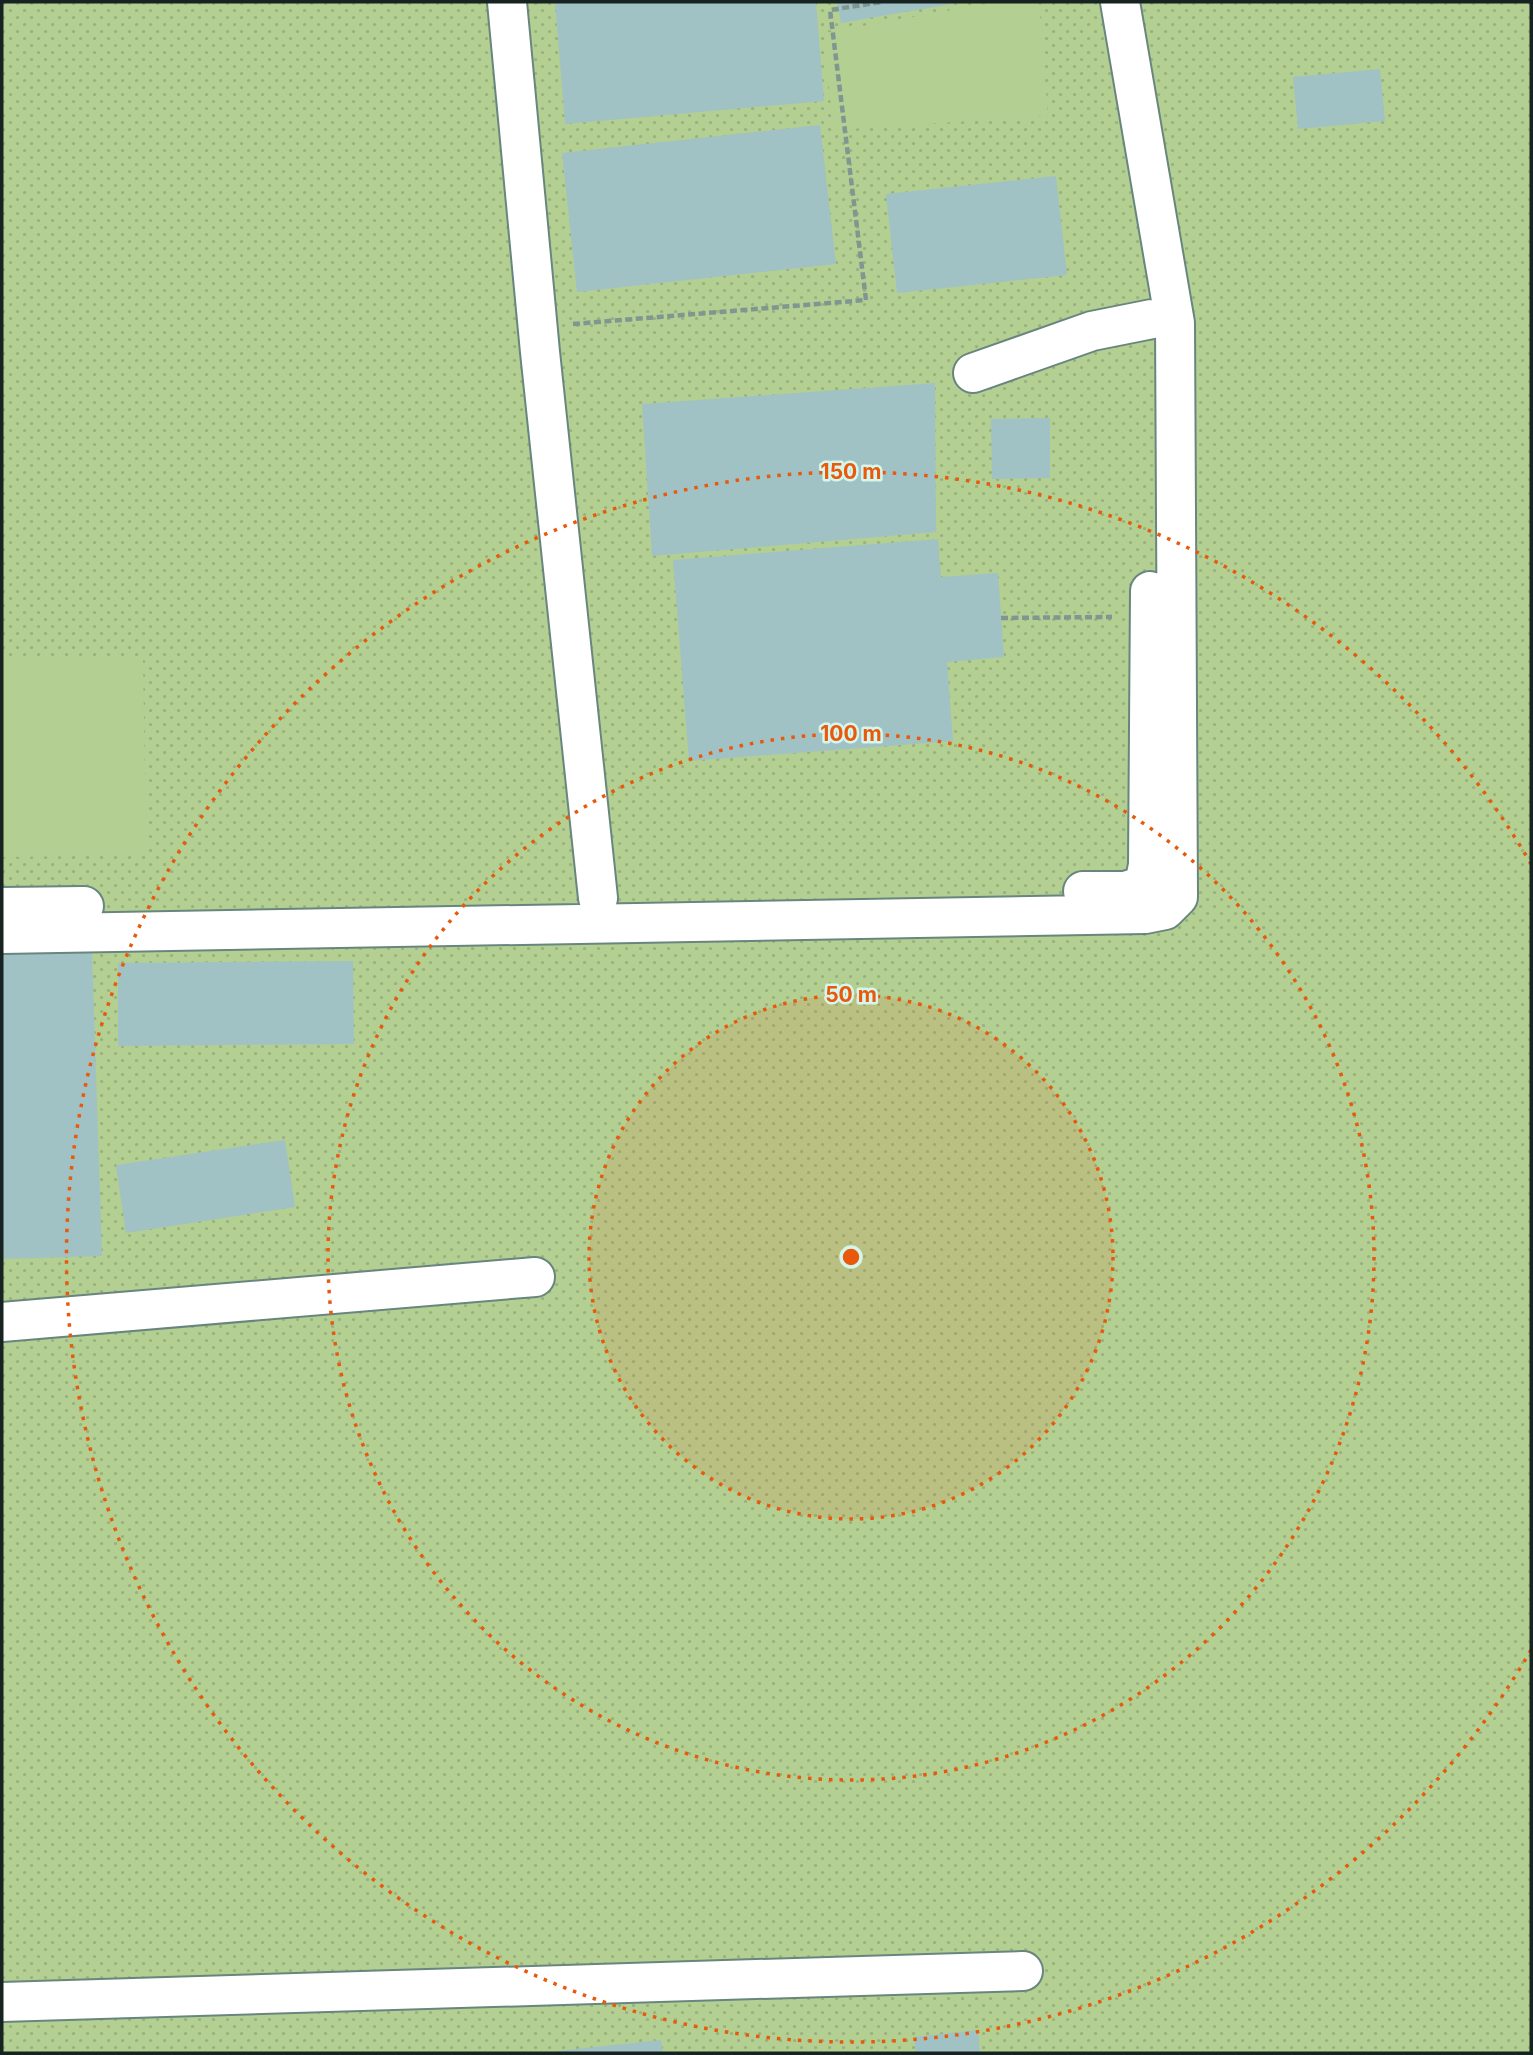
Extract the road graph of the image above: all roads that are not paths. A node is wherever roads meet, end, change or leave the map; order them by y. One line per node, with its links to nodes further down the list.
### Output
1 (507, 2): 8 (lane)
2 (1120, 2): 3 (lane)
3 (1164, 261): 4 (lane); 6 (lane)
4 (1152, 319): 5 (lane); 6 (lane)
5 (974, 373)
6 (1163, 506): 7 (lane); 7 (lane)
7 (1163, 728): 8 (lane); 10 (lane)
8 (598, 898): 9 (lane)
9 (2, 907)
10 (2, 934)
11 (535, 1277): 12 (lane)
12 (2, 1322)
13 (1023, 1971): 14 (lane)
14 (2, 2002)

